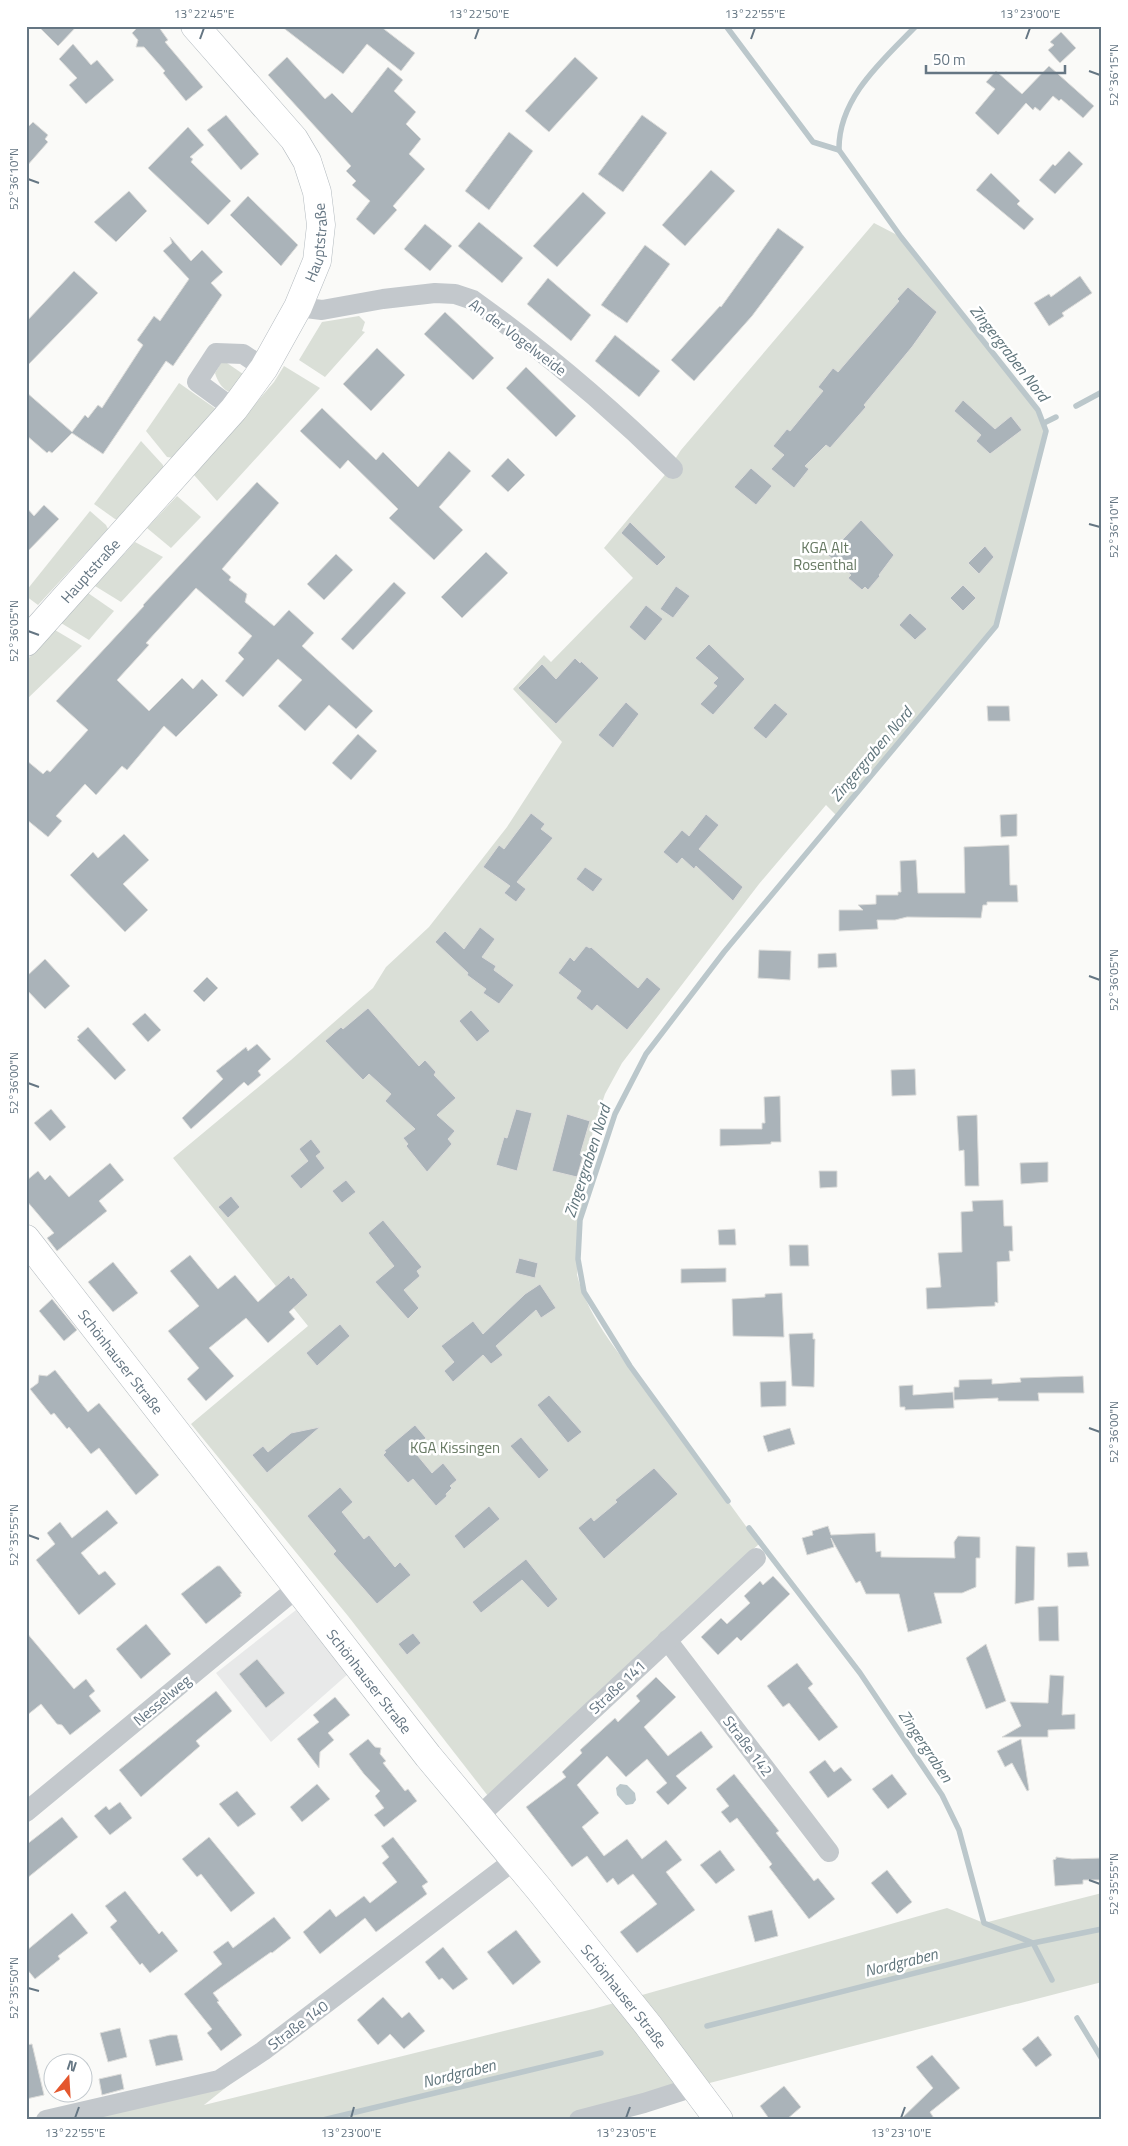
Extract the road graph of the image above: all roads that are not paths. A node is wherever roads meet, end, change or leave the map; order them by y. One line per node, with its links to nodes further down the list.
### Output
1 (195, 26): 2 (street, Hauptstraße)
2 (298, 307): 3 (street, Hauptstraße); 5 (street, An der Vogelweide)
3 (264, 368): 4 (street, Hauptstraße); 4 (street)
4 (234, 409): 6 (street, Hauptstraße)
5 (673, 469)
6 (26, 642)
7 (26, 1239): 9 (street, Schönhauser Straße)
8 (756, 1558): 10 (street, Straße 141)
9 (297, 1588): 11 (street, Nesselweg); 12 (street, Schönhauser Straße)
10 (666, 1640): 12 (street, Straße 141); 13 (street, Straße 142)
11 (29, 1804)
12 (478, 1817): 14 (street, Schönhauser Straße)
13 (829, 1852)
14 (516, 1860): 15 (street, Schönhauser Straße); 16 (street, Straße 140)
15 (694, 2087): 17 (street); 18 (street, Schönhauser Straße)
16 (46, 2120)
17 (579, 2120)
18 (718, 2120)

